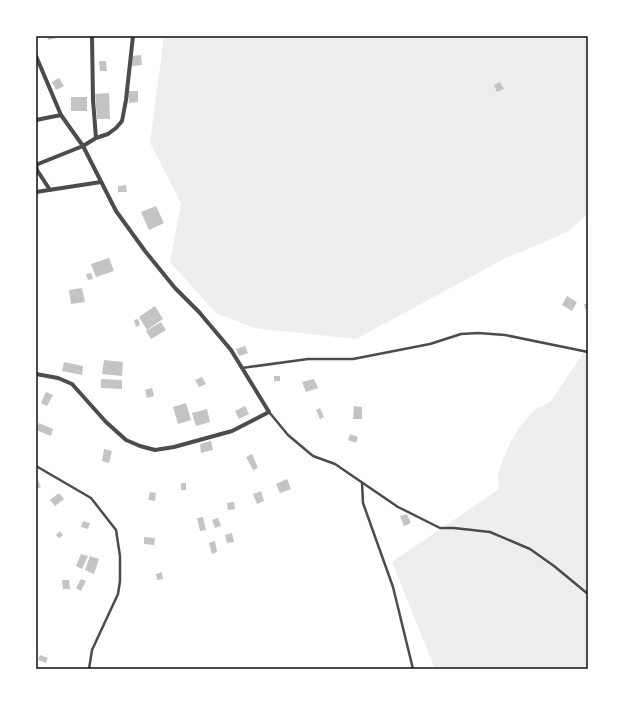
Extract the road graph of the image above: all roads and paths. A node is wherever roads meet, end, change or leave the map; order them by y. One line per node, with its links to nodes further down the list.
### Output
1 (92, 36): 6 (street)
2 (132, 36): 6 (street)
3 (36, 56): 4 (street)
4 (60, 115): 5 (street); 7 (street)
5 (36, 120)
6 (96, 138): 7 (street)
7 (83, 146): 8 (street); 9 (street)
8 (101, 182): 9 (street); 12 (street)
9 (50, 190): 10 (street)
10 (36, 192)
11 (588, 352): 12 (lane)
12 (242, 368): 14 (street)
13 (36, 374): 14 (street)
14 (269, 412): 16 (lane)
15 (36, 466): 18 (lane)
16 (362, 483): 17 (lane); 19 (lane)
17 (588, 594)
18 (89, 669)
19 (413, 669)

